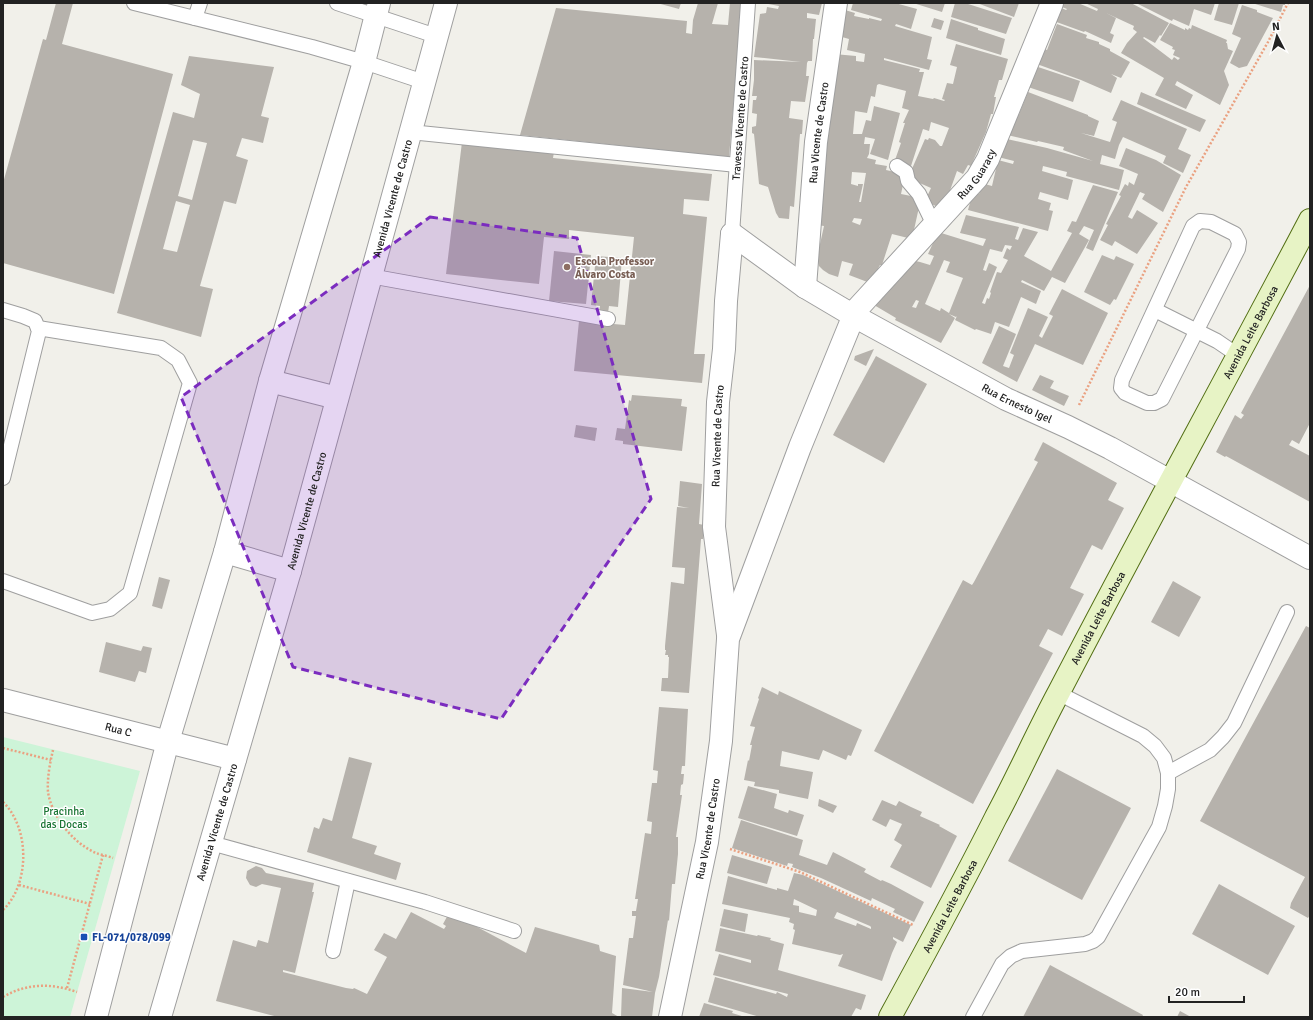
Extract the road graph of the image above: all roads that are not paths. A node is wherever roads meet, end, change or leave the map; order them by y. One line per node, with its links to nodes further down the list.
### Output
1 (134, 3): 9 (lane)
2 (200, 3): 9 (lane)
3 (337, 3): 8 (lane)
4 (446, 3): 10 (street, Avenida Vicente de Castro)
5 (748, 3): 14 (lane, Travessa Vicente de Castro)
6 (836, 3): 20 (street, Rua Vicente de Castro)
7 (1052, 3): 17 (street, Rua Guaracy)
8 (377, 9): 10 (lane); 11 (street)
9 (195, 18): 11 (lane)
10 (436, 36): 12 (street, Avenida Vicente de Castro)
11 (364, 62): 12 (lane); 28 (street)
12 (424, 82): 13 (street, Avenida Vicente de Castro)
13 (410, 132): 14 (lane); 19 (street, Avenida Vicente de Castro)
14 (737, 165): 18 (lane, Travessa Vicente de Castro)
15 (897, 166): 17 (lane)
16 (1310, 220): 27 (street, Avenida Leite Barbosa)
17 (934, 225): 23 (street, Rua Guaracy)
18 (732, 234): 20 (street, Rua Ernesto Igel); 37 (street, Rua Vicente de Castro)
19 (370, 276): 24 (lane); 29 (street, Avenida Vicente de Castro)
20 (805, 287): 23 (street, Rua Ernesto Igel)
21 (3, 310): 25 (lane)
22 (1155, 310): 26 (lane); 26 (lane); 26 (lane)
23 (854, 316): 31 (street, Rua Ernesto Igel); 37 (street, Rua Vicente de Castro)
24 (608, 319)
25 (38, 328): 30 (lane); 35 (lane)
26 (1196, 331): 27 (lane)
27 (1239, 356): 31 (street, Avenida Leite Barbosa)
28 (270, 381): 29 (street); 32 (street)
29 (337, 398): 34 (street, Avenida Vicente de Castro)
30 (3, 478)
31 (1171, 481): 33 (street, Rua Ernesto Igel); 38 (street, Avenida Leite Barbosa)
32 (225, 552): 34 (street); 40 (street)
33 (1310, 558)
34 (290, 571): 41 (street, Avenida Vicente de Castro)
35 (3, 581)
36 (1287, 612): 42 (lane)
37 (728, 639): 49 (street, Rua Vicente de Castro)
38 (1058, 693): 42 (lane); 50 (street, Avenida Leite Barbosa)
39 (3, 700): 40 (street, Rua C)
40 (168, 741): 41 (street, Rua C); 47 (street)
41 (235, 759): 43 (street, Avenida Vicente de Castro)
42 (1168, 773): 51 (lane)
43 (211, 843): 44 (lane); 48 (street, Avenida Vicente de Castro)
44 (348, 881): 45 (lane); 46 (lane)
45 (514, 931)
46 (333, 951)
47 (96, 1017)
48 (160, 1017)
49 (670, 1017)
50 (890, 1017)
51 (973, 1017)

